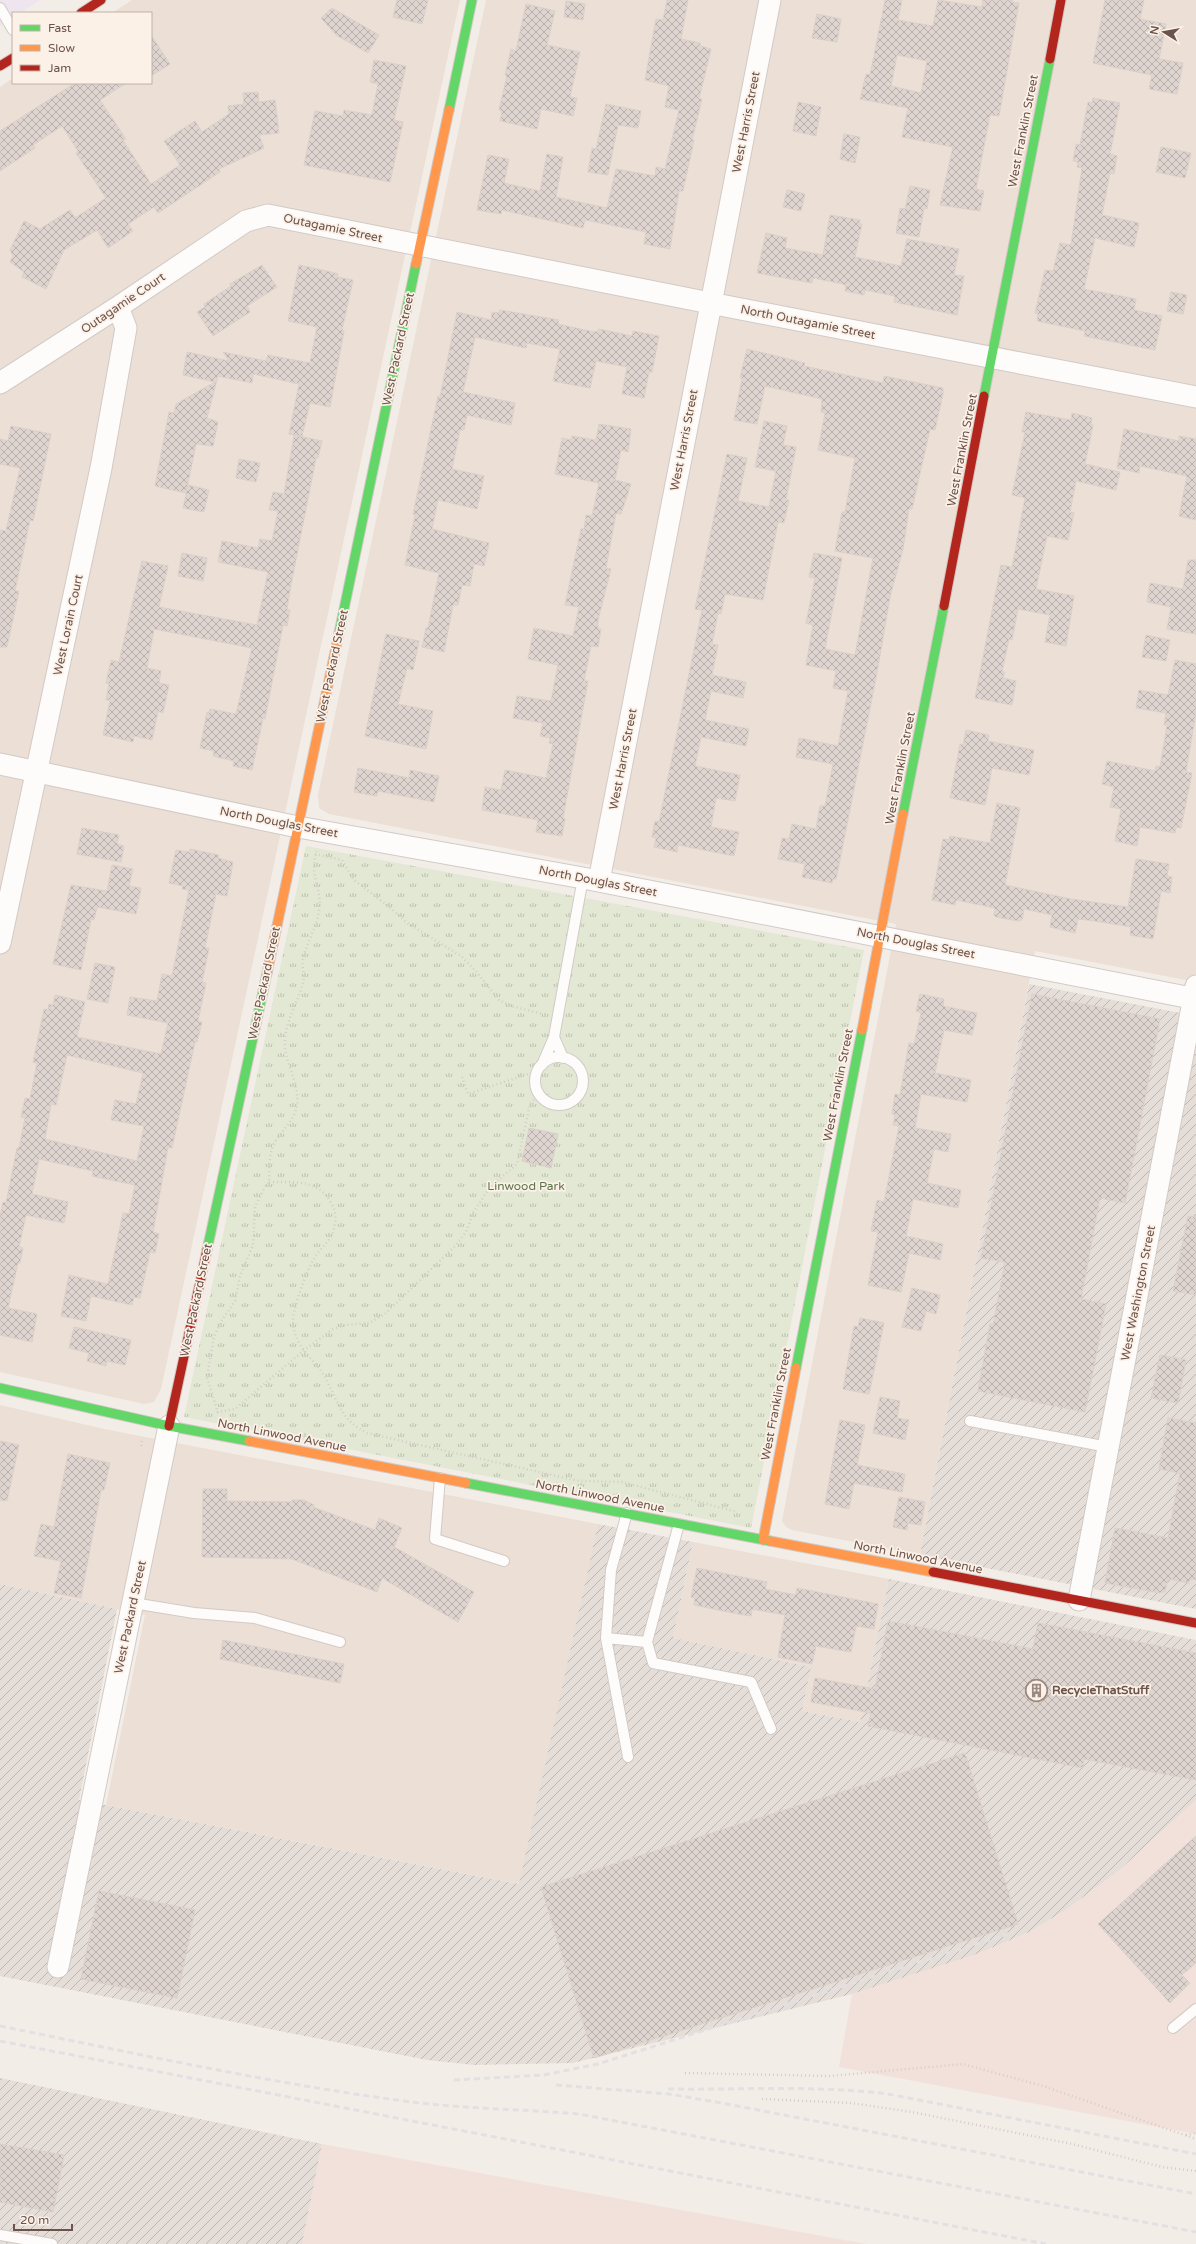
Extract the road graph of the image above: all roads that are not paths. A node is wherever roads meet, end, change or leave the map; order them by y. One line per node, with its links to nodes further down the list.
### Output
1 (101, 0): 6 (street)
2 (472, 0): 11 (street, West Packard Street)
3 (770, 0): 12 (street, West Harris Street)
4 (1061, 0): 14 (street, West Franklin Street)
5 (0, 8): 7 (lane)
6 (83, 12)
7 (12, 28)
8 (12, 59): 9 (street)
9 (0, 66)
10 (246, 221): 11 (street, Outagamie Street); 13 (street, Outagamie Court)
11 (420, 246): 12 (street, North Outagamie Street); 19 (street, West Packard Street)
12 (710, 304): 14 (street, North Outagamie Street); 20 (street, West Harris Street)
13 (118, 307): 15 (street, Outagamie Court); 18 (street, West Lorain Court)
14 (992, 357): 16 (street, North Outagamie Street); 21 (street, West Franklin Street)
15 (0, 383)
16 (1196, 397)
17 (0, 764): 18 (street, North Douglas Street)
18 (37, 771): 19 (street, North Douglas Street); 22 (street, West Lorain Court)
19 (298, 827): 20 (street, North Douglas Street); 29 (street, West Packard Street)
20 (591, 880): 21 (street, North Douglas Street); 24 (lane)
21 (880, 936): 23 (street, North Douglas Street); 34 (street, West Franklin Street)
22 (0, 943)
23 (1195, 994): 30 (street, West Washington Street)
24 (554, 1037): 25 (lane); 26 (lane)
25 (563, 1058): 26 (lane); 26 (lane)
26 (540, 1068)
27 (0, 1388): 29 (street, North Linwood Avenue)
28 (970, 1421): 30 (lane)
29 (169, 1426): 31 (street, North Linwood Avenue); 37 (street, West Packard Street)
30 (1108, 1446): 36 (street, West Washington Street)
31 (440, 1478): 32 (street, North Linwood Avenue); 35 (lane)
32 (627, 1513): 33 (street, North Linwood Avenue); 39 (lane)
33 (679, 1524): 34 (street, North Linwood Avenue); 41 (lane)
34 (763, 1540): 36 (street, North Linwood Avenue)
35 (504, 1560)
36 (1079, 1600): 38 (street, North Linwood Avenue)
37 (133, 1603): 40 (lane); 44 (street, West Packard Street)
38 (1196, 1623)
39 (606, 1638): 41 (lane); 43 (lane)
40 (340, 1642)
41 (647, 1642): 42 (lane)
42 (771, 1729)
43 (628, 1757)
44 (58, 1967)
45 (1196, 2009): 46 (lane)
46 (1173, 2028)
47 (0, 2235): 48 (lane)
48 (52, 2244)

